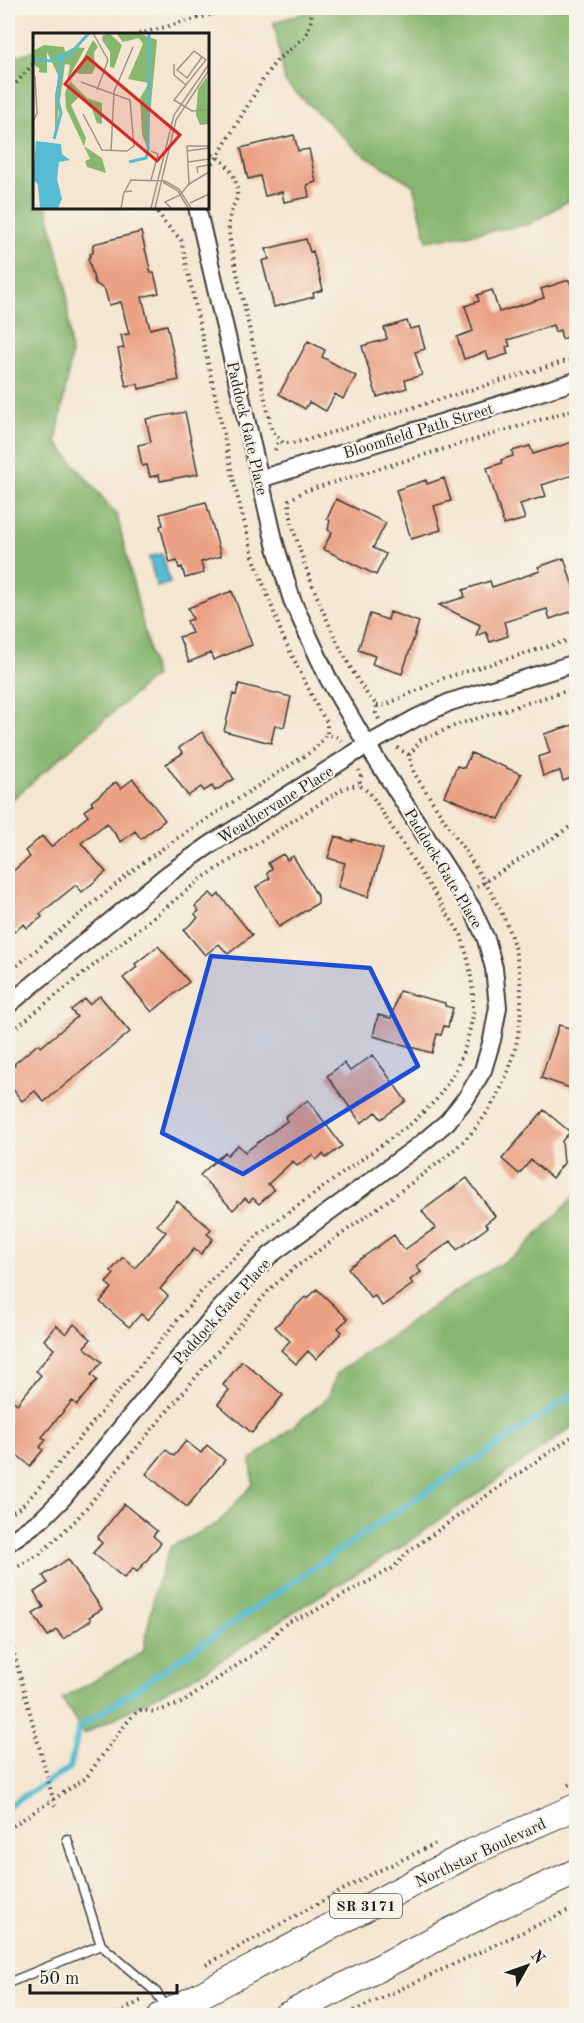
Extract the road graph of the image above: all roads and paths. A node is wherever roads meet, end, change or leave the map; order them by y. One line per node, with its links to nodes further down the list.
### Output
1 (236, 8): 3 (path)
2 (312, 8): 7 (path)
3 (144, 33)
4 (33, 64): 5 (path)
5 (8, 92)
6 (208, 154): 7 (path)
7 (217, 158): 8 (path); 14 (path)
8 (208, 172)
9 (156, 208): 26 (path)
10 (197, 208): 16 (street, Paddock Gate Place)
11 (576, 358): 14 (path)
12 (576, 381): 16 (street, Bloomfield Path Street)
13 (576, 409): 18 (path)
14 (279, 440): 15 (path)
15 (275, 450)
16 (260, 479): 24 (street, Paddock Gate Place)
17 (283, 496): 18 (path)
18 (289, 500): 22 (path)
19 (576, 638): 22 (path)
20 (576, 663): 23 (street, Weathervane Place)
21 (576, 688): 25 (path)
22 (377, 705): 23 (path)
23 (387, 734): 24 (street, Weathervane Place); 25 (path)
24 (367, 745): 26 (street, Weathervane Place); 30 (street, Paddock Gate Place)
25 (408, 755): 29 (path)
26 (350, 756): 27 (path); 31 (street, Weathervane Place)
27 (359, 785): 32 (path); 34 (path)
28 (576, 823): 29 (path)
29 (485, 882): 30 (path); 36 (path)
30 (464, 895): 35 (street, Paddock Gate Place)
31 (8, 1005)
32 (8, 1034)
33 (576, 1434): 38 (path)
34 (8, 1515)
35 (8, 1543)
36 (8, 1572)
37 (8, 1631): 38 (path)
38 (54, 1800): 39 (path); 41 (path)
39 (55, 1806)
40 (576, 1808): 47 (main road, Northstar Boulevard / SR 3171)
41 (8, 1829)
42 (67, 1839): 45 (lane)
43 (576, 1872): 48 (main road)
44 (576, 1907): 49 (path)
45 (101, 1945): 46 (lane); 47 (lane)
46 (8, 1983)
47 (165, 2014)
48 (286, 2016)
49 (343, 2016)

